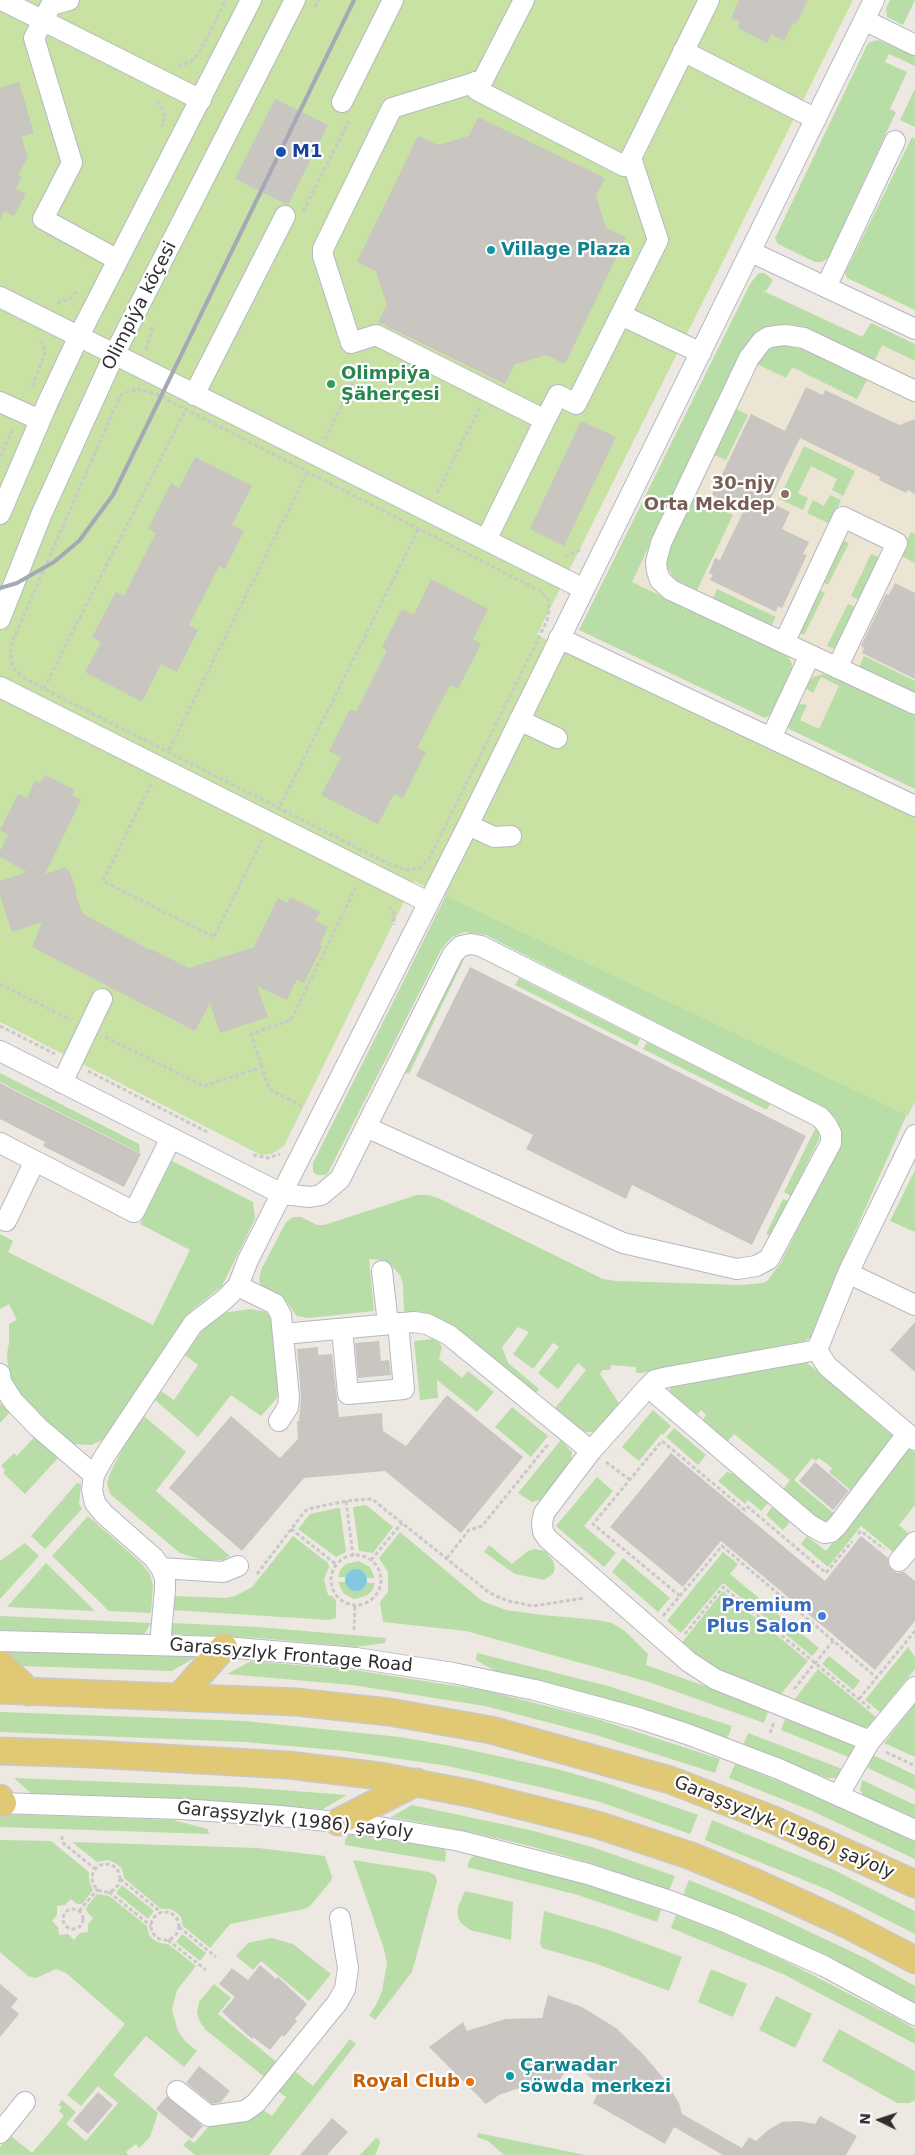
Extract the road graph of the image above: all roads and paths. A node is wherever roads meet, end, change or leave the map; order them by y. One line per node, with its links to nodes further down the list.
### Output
1 (2, 0): 11 (street)
2 (68, 0): 11 (street)
3 (226, 0): 14 (path)
4 (251, 0): 16 (street)
5 (295, 0): 36 (street, Olimpiýa köçesi)
6 (393, 0): 18 (street)
7 (524, 0): 15 (street)
8 (709, 0): 13 (street)
9 (874, 0): 10 (street)
10 (864, 20): 12 (street); 19 (street)
11 (43, 21): 16 (street); 25 (street)
12 (913, 39)
13 (683, 51): 19 (street); 22 (street)
14 (174, 66)
15 (475, 82): 22 (street); 43 (street)
16 (201, 100): 25 (street)
17 (156, 101): 20 (path)
18 (342, 102)
19 (816, 119): 24 (street)
20 (162, 128)
21 (895, 140): 27 (street)
22 (633, 163): 30 (street)
23 (285, 216): 39 (street)
24 (752, 252): 27 (street); 35 (street)
25 (118, 260): 33 (street)
26 (82, 283): 29 (path)
27 (826, 287): 31 (street)
28 (0, 297): 33 (street)
29 (49, 301)
30 (621, 314): 35 (street); 43 (street)
31 (915, 328)
32 (37, 336): 41 (path)
33 (79, 336): 36 (street); 42 (street)
34 (368, 352): 45 (path)
35 (701, 353): 51 (street)
36 (114, 355): 39 (street); 52 (street, Olimpiýa köçesi)
37 (915, 391): 54 (street)
38 (0, 402): 41 (street)
39 (190, 402): 45 (street); 45 (path); 58 (path); 58 (path)
40 (471, 404): 47 (path)
41 (20, 411): 42 (street); 44 (path)
42 (40, 420): 46 (street)
43 (545, 420): 48 (street)
44 (0, 457)
45 (312, 464): 47 (street); 47 (path); 63 (path)
46 (0, 514)
47 (423, 520): 48 (street); 67 (path); 67 (path)
48 (486, 540): 51 (street)
49 (583, 548): 50 (path)
50 (562, 558)
51 (584, 589): 53 (street)
52 (0, 619)
53 (559, 638): 60 (street); 62 (street)
54 (784, 643): 55 (street); 56 (street)
55 (810, 655): 56 (street); 62 (street)
56 (837, 668): 59 (street)
57 (0, 687): 63 (street)
58 (44, 689): 63 (path)
59 (915, 704)
60 (519, 720): 61 (street); 68 (street)
61 (557, 738)
62 (771, 738): 66 (street)
63 (160, 768): 64 (path); 65 (path); 67 (street); 67 (path); 67 (path)
64 (143, 779)
65 (160, 788)
66 (915, 806)
67 (271, 824): 69 (path); 71 (path); 75 (street)
68 (468, 825): 70 (street); 75 (street)
69 (254, 835)
70 (511, 836)
71 (271, 844)
72 (347, 883): 73 (path)
73 (356, 887): 74 (path); 84 (path)
74 (363, 891)
75 (428, 902): 97 (street)
76 (387, 904): 77 (path)
77 (394, 927)
78 (0, 984): 81 (path)
79 (102, 999): 81 (street)
80 (0, 1026): 83 (path)
81 (88, 1028): 83 (street); 84 (path)
82 (0, 1051): 85 (street)
83 (72, 1062): 85 (street); 90 (path)
84 (262, 1067): 87 (path)
85 (62, 1082): 92 (street)
86 (310, 1099): 87 (path)
87 (306, 1108): 88 (path)
88 (302, 1115)
89 (366, 1127): 89 (street); 97 (street)
90 (210, 1133)
91 (915, 1135): 100 (street)
92 (171, 1138): 96 (street); 97 (street)
93 (0, 1143): 96 (street)
94 (245, 1151): 95 (path)
95 (283, 1151)
96 (35, 1161): 98 (street)
97 (282, 1194): 101 (street)
98 (6, 1221)
99 (382, 1271): 103 (street)
100 (848, 1274): 102 (street); 106 (street)
101 (238, 1286): 105 (street); 113 (street)
102 (915, 1305)
103 (393, 1324): 104 (street); 104 (street); 110 (street)
104 (342, 1329): 105 (street)
105 (283, 1334): 109 (street)
106 (817, 1350): 108 (street); 111 (street)
107 (0, 1374): 113 (street)
108 (648, 1386): 111 (street); 112 (street)
109 (279, 1420)
110 (562, 1427): 112 (street); 120 (path)
111 (911, 1437)
112 (591, 1451): 114 (path); 126 (street)
113 (94, 1475): 124 (street)
114 (630, 1480): 122 (path); 127 (path)
115 (346, 1501): 116 (path); 117 (path); 119 (path)
116 (402, 1523): 120 (path); 121 (path)
117 (291, 1529): 123 (path); 125 (path)
118 (915, 1542): 122 (street)
119 (353, 1556): 121 (path); 123 (path)
120 (447, 1558): 126 (path)
121 (371, 1560): 128 (path)
122 (899, 1561)
123 (337, 1565): 128 (path)
124 (162, 1568): 125 (street); 134 (street)
125 (247, 1571)
126 (610, 1594): 130 (street)
127 (680, 1596): 130 (path); 133 (path)
128 (355, 1605): 129 (path)
129 (354, 1630)
130 (652, 1630): 136 (street)
131 (915, 1631): 139 (path)
132 (0, 1641): 134 (street, Garassyzlyk Frontage Road)
133 (833, 1641): 137 (path); 139 (path)
134 (160, 1645): 135 (street, Garassyzlyk Frontage Road)
135 (224, 1647): 143 (main road); 152 (street, Garassyzlyk Frontage Road)
136 (673, 1648): 137 (path); 145 (street)
137 (815, 1663): 144 (path); 145 (path)
138 (0, 1664): 142 (main road)
139 (876, 1678): 144 (path)
140 (915, 1687): 148 (street)
141 (0, 1690): 142 (main road, Garaşsyzlyk (1986) şaýoly)
142 (28, 1692): 143 (main road, Garaşsyzlyk (1986) şaýoly)
143 (180, 1696): 159 (main road, Garaşsyzlyk (1986) şaýoly)
144 (859, 1699): 146 (path)
145 (781, 1706): 147 (path); 148 (street)
146 (878, 1715)
147 (770, 1733)
148 (870, 1741): 150 (path); 152 (street)
149 (0, 1751): 151 (main road)
150 (915, 1766)
151 (418, 1782): 154 (main road); 169 (main road)
152 (838, 1794): 155 (street, Garassyzlyk Frontage Road)
153 (1, 1801): 154 (street, Garaşsyzlyk (1986) şaýoly)
154 (338, 1822): 171 (street, Garaşsyzlyk (1986) şaýoly)
155 (915, 1830)
156 (62, 1836): 157 (path)
157 (96, 1869): 158 (path); 160 (path)
158 (120, 1878): 161 (path); 163 (path)
159 (915, 1884)
160 (98, 1889): 161 (path); 162 (path)
161 (109, 1891): 165 (path)
162 (79, 1911): 162 (path)
163 (162, 1913): 165 (path); 166 (path)
164 (340, 1918): 172 (street)
165 (152, 1926): 167 (path)
166 (179, 1926): 167 (path); 168 (path)
167 (168, 1940): 170 (path)
168 (216, 1956)
169 (915, 1960)
170 (206, 1970)
171 (915, 2015)
172 (177, 2091)
173 (25, 2102): 174 (street)
174 (0, 2133)

